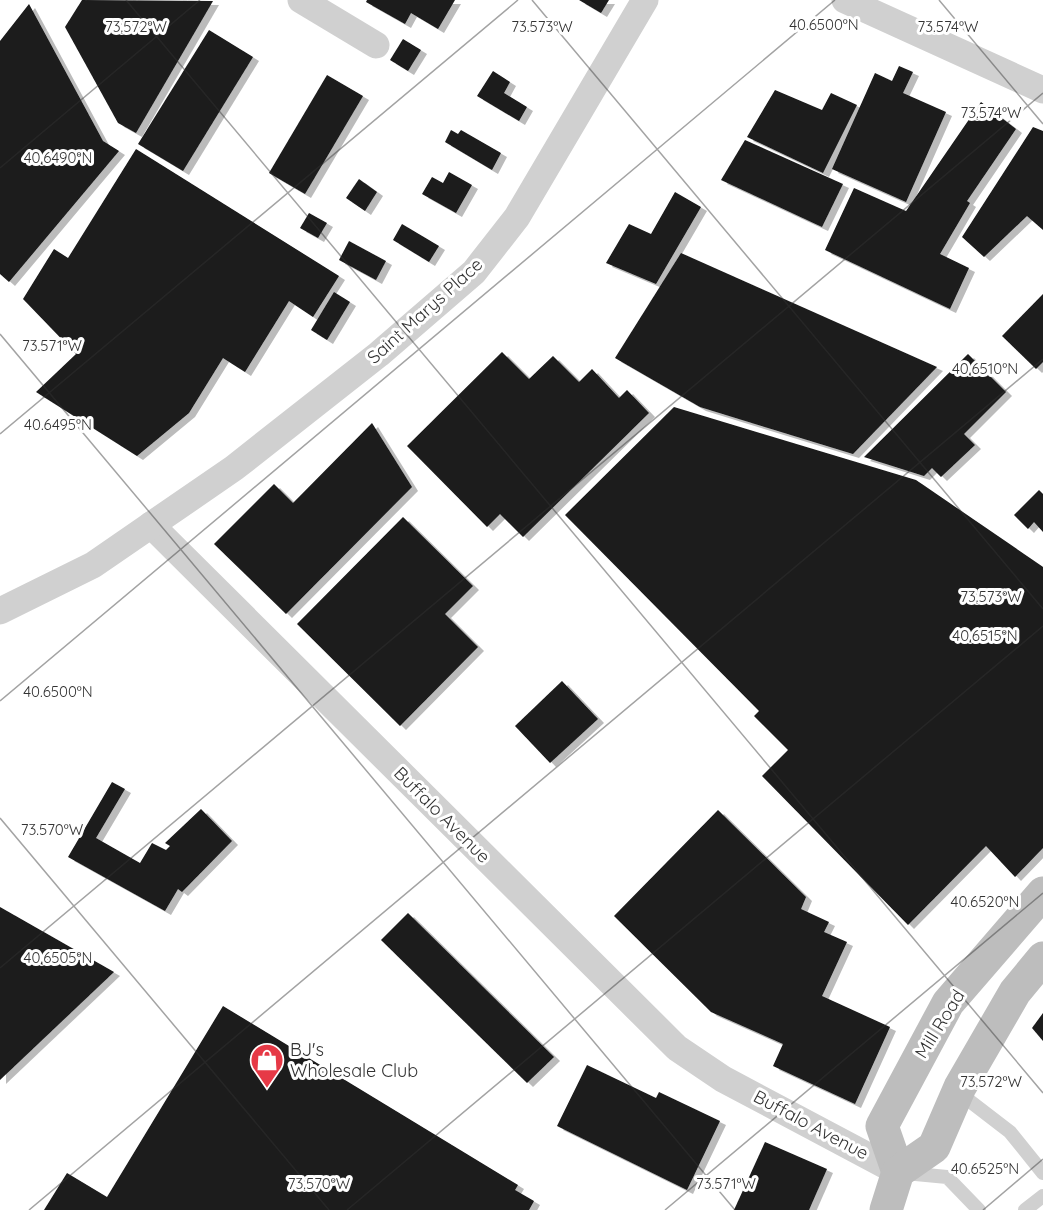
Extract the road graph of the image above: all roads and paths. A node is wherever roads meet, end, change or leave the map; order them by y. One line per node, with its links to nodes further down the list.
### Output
1 (301, 0): 4 (street)
2 (645, 0): 6 (street, Saint Marys Place)
3 (845, 0): 5 (street)
4 (376, 45)
5 (1043, 90)
6 (151, 525): 7 (street); 11 (street, Buffalo Avenue)
7 (0, 610)
8 (1043, 893): 11 (main road, Mill Road)
9 (1043, 958): 10 (main road)
10 (958, 1092): 11 (main road); 12 (lane)
11 (898, 1172): 14 (main road); 15 (lane)
12 (1043, 1173)
13 (1043, 1196): 16 (lane)
14 (886, 1210)
15 (979, 1210)
16 (1025, 1210)

